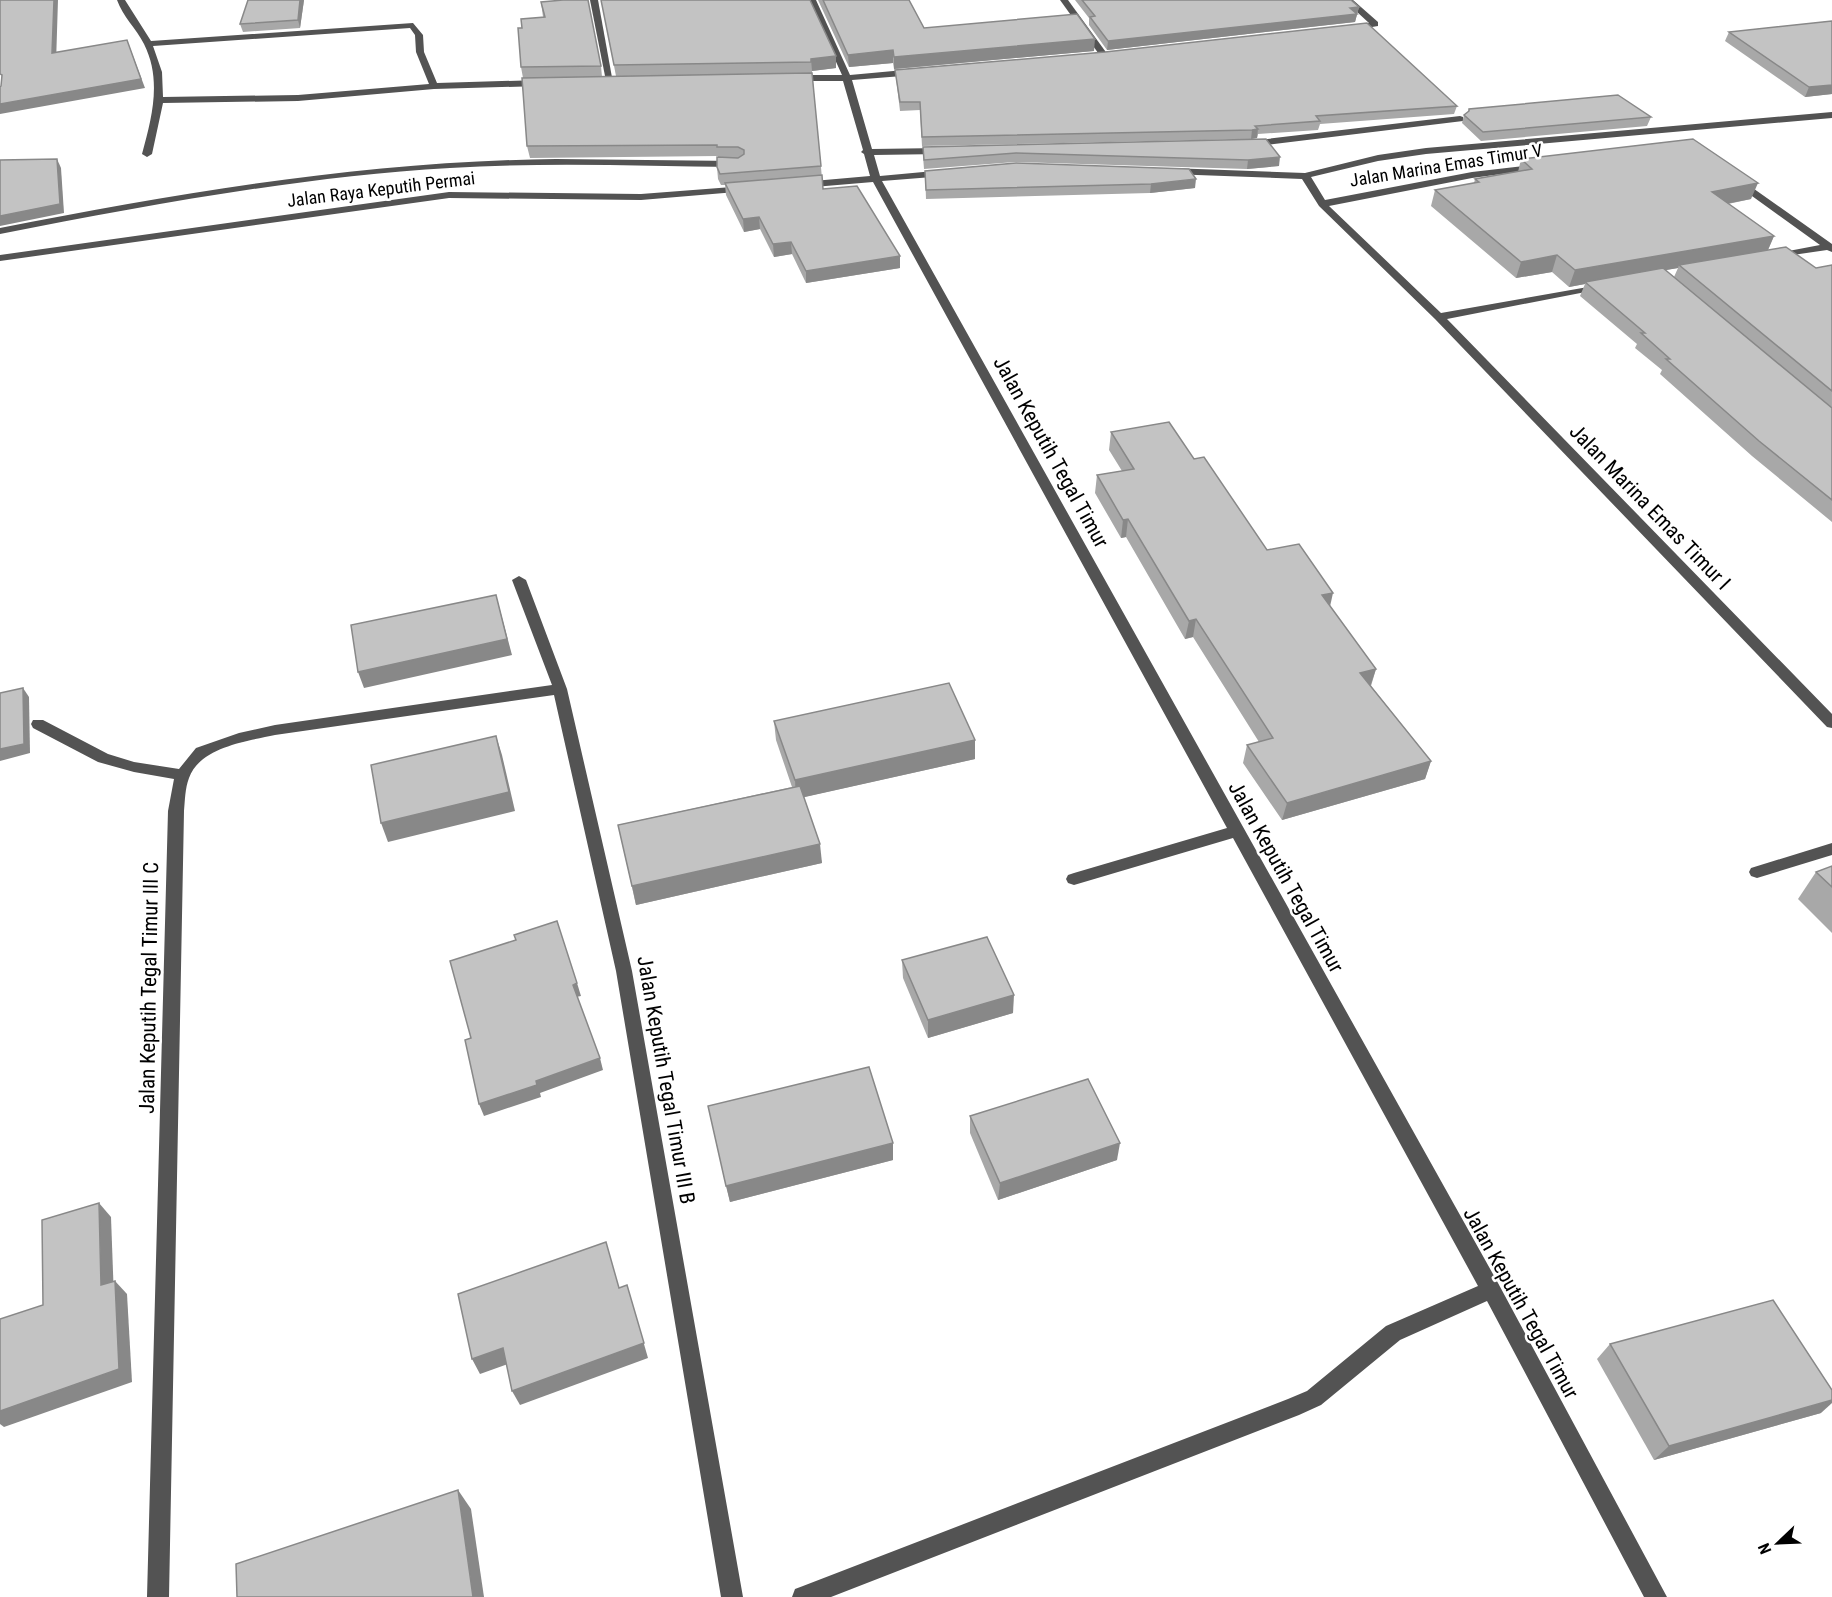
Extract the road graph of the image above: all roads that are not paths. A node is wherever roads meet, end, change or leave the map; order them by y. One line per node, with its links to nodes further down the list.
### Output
1 (121, 0): 7 (street)
2 (594, 0): 13 (street)
3 (812, 0): 11 (street, Jalan Keputih Tegal Timur)
4 (1064, 0): 8 (street)
5 (1348, 0): 6 (street)
6 (1345, 30)
7 (148, 44): 16 (street); 17 (street)
8 (1116, 54)
9 (928, 71): 11 (street)
10 (787, 78): 11 (street)
11 (847, 78): 22 (street, Jalan Keputih Tegal Timur)
12 (598, 81): 13 (street)
13 (610, 81): 14 (street)
14 (622, 81)
15 (551, 83): 16 (street)
16 (434, 86): 17 (street)
17 (160, 100): 23 (street)
18 (1832, 115): 29 (street)
19 (1460, 119): 20 (street)
20 (1239, 144)
21 (950, 151): 22 (street)
22 (866, 152): 30 (street, Jalan Keputih Tegal Timur)
23 (147, 154)
24 (739, 164): 34 (street)
25 (1554, 164): 33 (street, Jalan Marina Emas Timur V)
26 (1155, 171): 29 (street)
27 (958, 172): 30 (street)
28 (1724, 172): 35 (street)
29 (1305, 176): 33 (street, Jalan Marina Emas Timur I)
30 (876, 179): 31 (street); 45 (street, Jalan Keputih Tegal Timur)
31 (793, 185)
32 (758, 188): 36 (street, Jalan Raya Keputih Permai)
33 (1322, 204): 39 (street, Jalan Marina Emas Timur I)
34 (0, 231)
35 (1830, 248): 37 (street)
36 (0, 258)
37 (1761, 258)
38 (1615, 284): 39 (street)
39 (1439, 317): 42 (street, Jalan Marina Emas Timur I)
40 (519, 580): 41 (street, Jalan Keputih Tegal Timur III B)
41 (560, 689): 44 (street); 51 (street, Jalan Keputih Tegal Timur III B)
42 (1832, 723)
43 (38, 724): 44 (street)
44 (182, 775): 50 (street, Jalan Keputih Tegal Timur III C)
45 (1237, 831): 48 (street); 49 (street, Jalan Keputih Tegal Timur)
46 (1832, 849): 47 (street)
47 (1757, 872)
48 (1074, 879)
49 (1491, 1290): 52 (street); 53 (street, Jalan Keputih Tegal Timur)
50 (158, 1597)
51 (732, 1597)
52 (803, 1597)
53 (1656, 1597)

